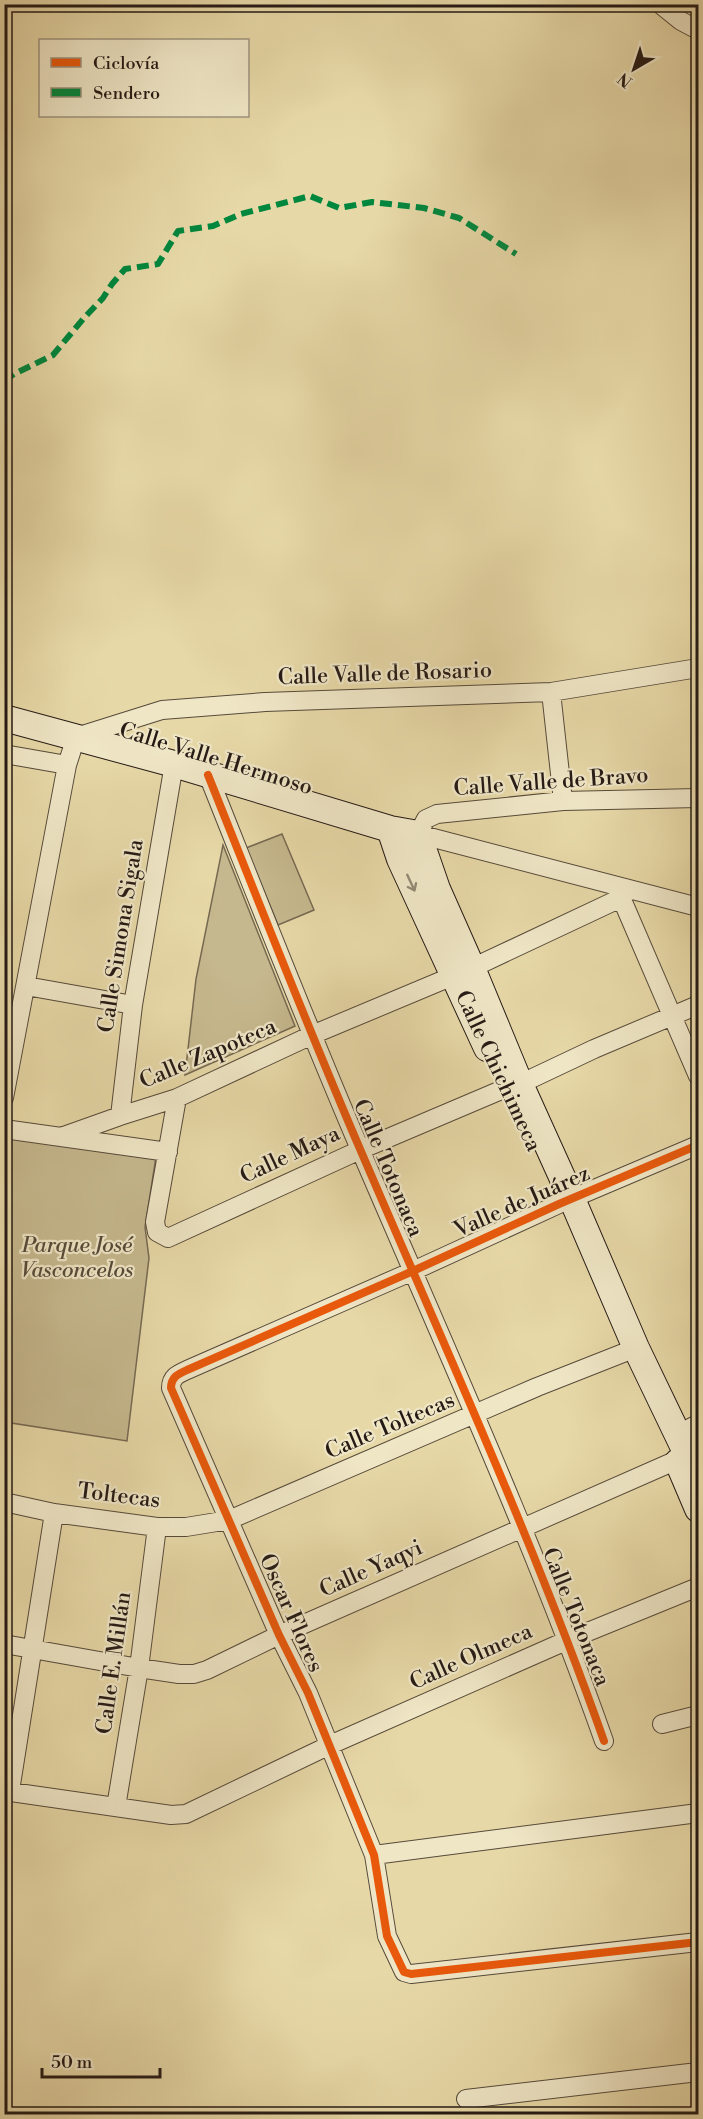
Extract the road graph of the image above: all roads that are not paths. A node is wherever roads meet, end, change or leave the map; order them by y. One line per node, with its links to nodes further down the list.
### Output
1 (660, 4): 2 (street)
2 (699, 30)
3 (699, 668): 4 (street, Calle Valle de Rosario)
4 (551, 692): 6 (street, Calle Valle de Rosario); 12 (street)
5 (4, 718): 6 (main road, Calle Valle Hermoso)
6 (76, 737): 8 (main road, Calle Valle Hermoso); 9 (street)
7 (4, 754): 9 (street)
8 (174, 764): 10 (main road, Calle Valle Hermoso); 19 (street, Calle Simona Sigala)
9 (67, 765): 18 (street)
10 (208, 775): 13 (main road, Calle Valle Hermoso); 22 (street, Calle Totonaca)
11 (699, 798): 12 (street, Calle Valle de Bravo)
12 (563, 801): 14 (street, Calle Valle de Bravo)
13 (390, 829): 14 (main road, Calle Valle Hermoso); 17 (main road, Calle Chichimeca, one-way to 17)
14 (418, 834): 15 (street, Calle Valle Hermoso); 17 (main road, Calle Chichimeca)
15 (619, 891): 16 (street, Calle Valle Hermoso); 17 (street, Calle Zapoteca); 21 (street)
16 (699, 906)
17 (463, 971): 22 (street, Calle Zapoteca); 24 (main road, Calle Chichimeca)
18 (26, 986): 19 (street); 25 (street)
19 (133, 1005): 27 (street, Calle Simona Sigala)
20 (699, 1005): 21 (street, Calle Maya)
21 (672, 1017): 23 (street); 24 (street, Calle Maya)
22 (312, 1035): 26 (street, Calle Zapoteca); 31 (street, Calle Totonaca)
23 (699, 1076)
24 (513, 1086): 31 (street, Calle Maya); 33 (main road, Calle Chichimeca)
25 (4, 1098)
26 (177, 1098): 27 (street, Calle Zapoteca); 32 (street)
27 (120, 1116): 29 (street, Calle Zapoteca)
28 (4, 1129): 29 (street)
29 (61, 1137): 32 (street)
30 (699, 1145): 33 (street, Valle de Juárez)
31 (360, 1150): 32 (street, Calle Maya); 34 (street, Calle Totonaca)
32 (168, 1152)
33 (566, 1201): 34 (street, Valle de Juárez); 35 (main road, Calle Chichimeca)
34 (413, 1272): 36 (street, Valle de Juárez); 37 (street, Calle Totonaca)
35 (629, 1351): 37 (street, Calle Toltecas); 38 (main road, Calle Chichimeca); 39 (main road, Calle Chichimeca)
36 (171, 1388): 44 (street, Oscar Flores)
37 (475, 1415): 44 (street, Calle Toltecas); 46 (street, Calle Totonaca)
38 (688, 1429): 40 (main road, Calle Chichimeca)
39 (677, 1460): 42 (main road, Calle Chichimeca); 46 (street, Calle Yaqyi)
40 (699, 1477)
41 (4, 1502): 43 (street, Toltecas)
42 (699, 1509)
43 (54, 1513): 45 (street, Toltecas); 51 (street)
44 (230, 1520): 45 (street, Toltecas); 48 (street, Oscar Flores)
45 (157, 1527): 52 (street, Calle E. Millán)
46 (522, 1529): 48 (street, Calle Yaqyi); 49 (street, Calle Totonaca)
47 (699, 1587): 49 (street, Calle Olmeca)
48 (279, 1635): 52 (street, Calle Yaqyi); 56 (street, Oscar Flores)
49 (568, 1640): 55 (street, Calle Totonaca); 56 (street, Calle Olmeca)
50 (4, 1644): 51 (street, Calle Yaqyi)
51 (33, 1649): 52 (street, Calle Yaqyi); 57 (street)
52 (139, 1668): 58 (street, Calle E. Millán)
53 (699, 1714): 54 (street)
54 (662, 1724)
55 (604, 1741)
56 (330, 1745): 58 (street, Calle Olmeca); 60 (street, Oscar Flores)
57 (7, 1791): 58 (street, Calle Olmeca)
58 (116, 1807)
59 (699, 1813): 60 (street)
60 (374, 1855): 61 (street, Oscar Flores)
61 (699, 1942)
62 (699, 2072): 63 (street)
63 (466, 2099)

